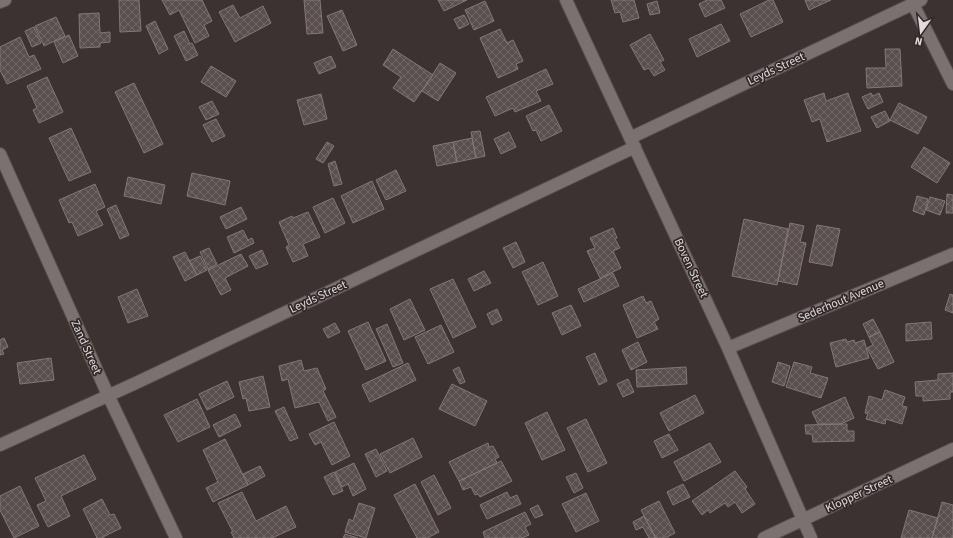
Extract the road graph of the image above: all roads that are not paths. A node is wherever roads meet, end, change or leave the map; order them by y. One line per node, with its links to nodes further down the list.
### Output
1 (5, 0): 3 (street)
2 (566, 0): 6 (street, Boven Street)
3 (0, 2)
4 (917, 2): 5 (street); 6 (street, Leyds Street)
5 (953, 84)
6 (633, 143): 9 (street, Boven Street); 10 (street, Leyds Street)
7 (0, 154): 10 (street, Zand Street)
8 (953, 254): 9 (street, Sederhout Avenue)
9 (728, 348): 13 (street, Boven Street)
10 (108, 395): 11 (street, Leyds Street); 14 (street, Zand Street)
11 (0, 445)
12 (953, 449): 13 (street, Klopper Street)
13 (803, 520): 15 (street, Klopper Street); 16 (street, Boven Street)
14 (176, 538)
15 (764, 538)
16 (811, 538)

